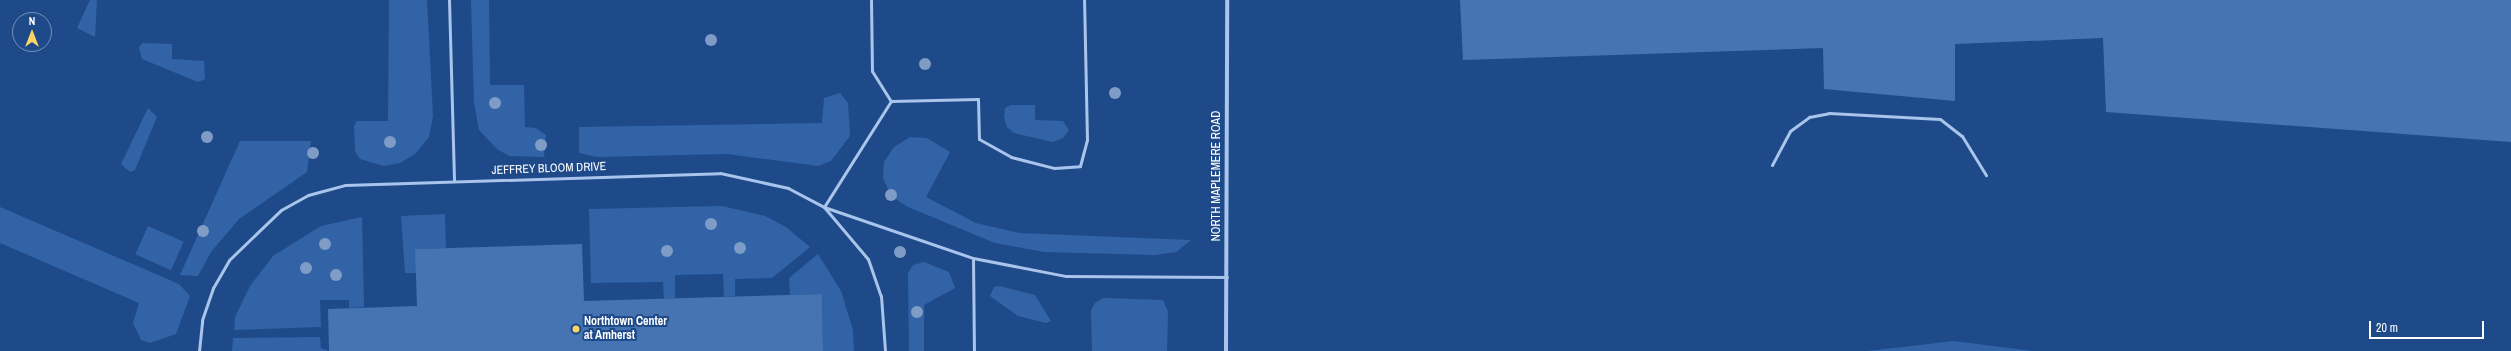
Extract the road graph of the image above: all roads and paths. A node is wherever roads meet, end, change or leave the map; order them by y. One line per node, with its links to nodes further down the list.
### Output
1 (449, 0): 8 (lane)
2 (871, 0): 5 (lane)
3 (1084, 0): 5 (lane)
4 (1227, 0): 11 (street, NORTH MAPLEMERE ROAD)
5 (891, 101): 9 (lane)
6 (1772, 165): 7 (lane)
7 (1986, 175)
8 (454, 181): 9 (lane, JEFFREY BLOOM DRIVE); 12 (lane, JEFFREY BLOOM DRIVE)
9 (824, 207): 10 (lane); 13 (lane, JEFFREY BLOOM DRIVE)
10 (973, 258): 11 (lane); 14 (lane)
11 (1227, 277): 15 (street, NORTH MAPLEMERE ROAD)
12 (199, 351)
13 (885, 351)
14 (974, 351)
15 (1226, 351)

